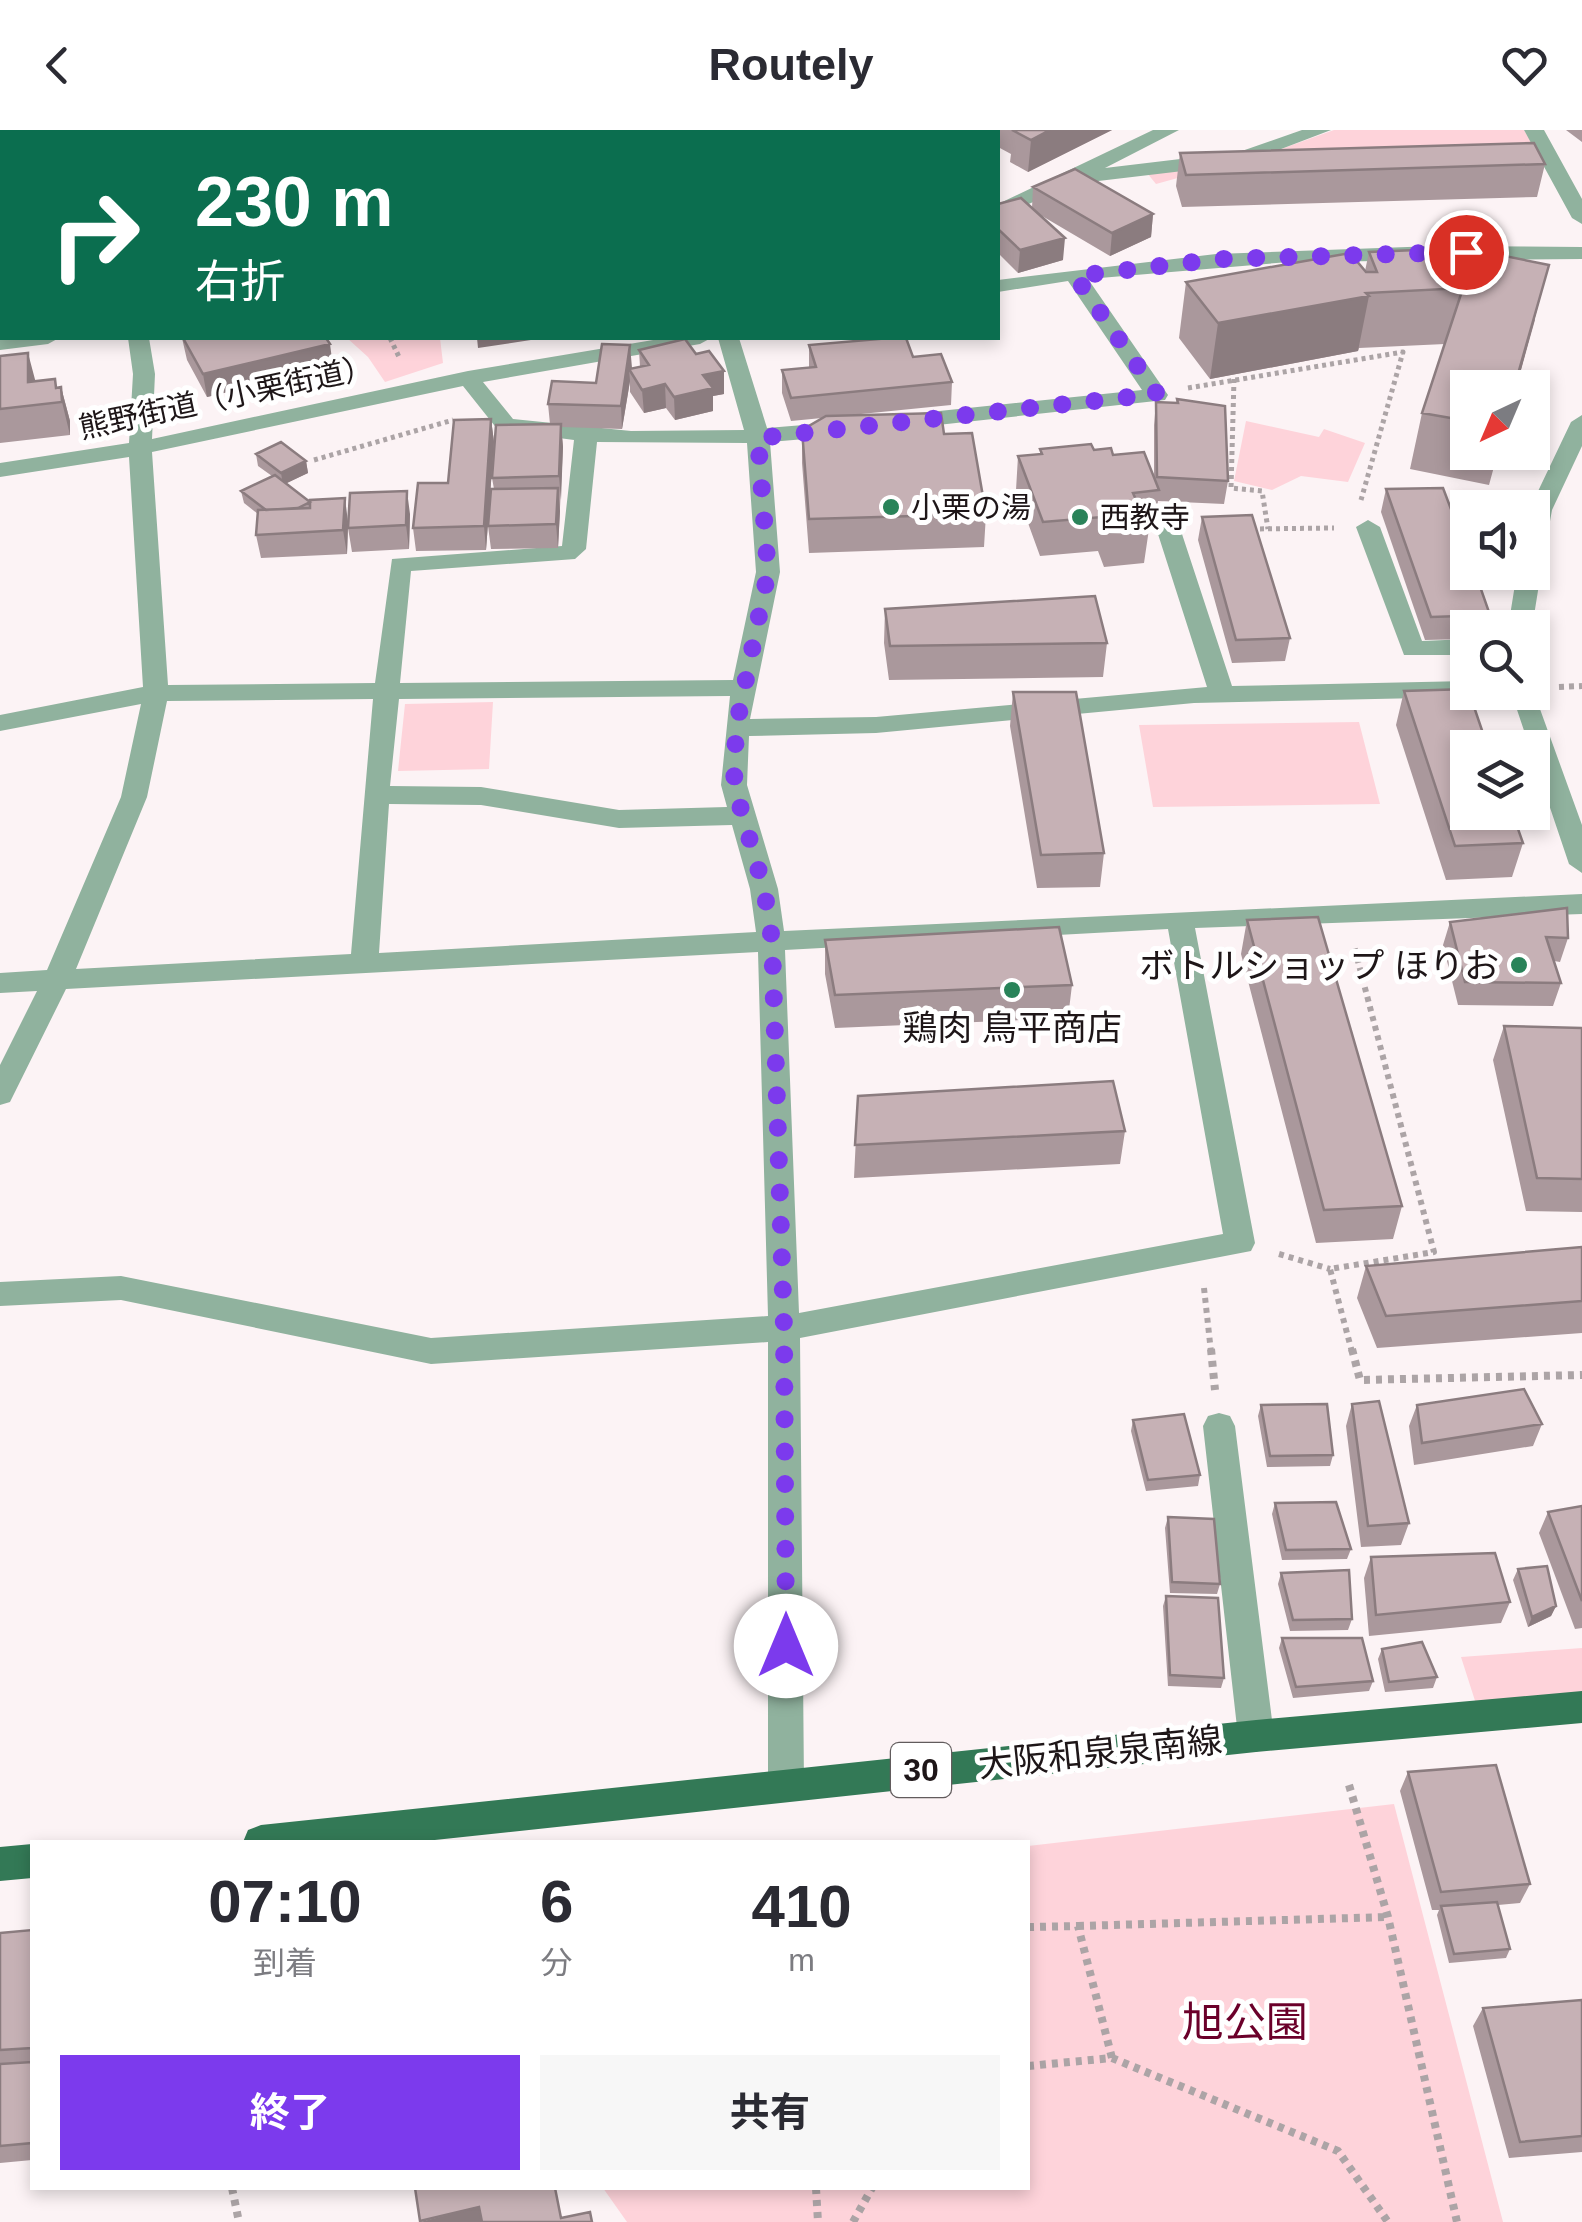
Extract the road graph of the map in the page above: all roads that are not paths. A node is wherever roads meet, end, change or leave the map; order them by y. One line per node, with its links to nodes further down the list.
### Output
1 (1170, 130): 4 (street)
2 (1321, 130): 4 (street)
3 (1534, 130): 6 (street)
4 (1073, 178): 5 (street)
5 (1000, 211)
6 (1582, 218)
7 (1582, 253): 8 (street)
8 (1075, 276): 9 (street); 18 (street)
9 (1000, 286)
10 (29, 340): 14 (street)
11 (138, 340): 19 (street)
12 (688, 340): 15 (street, 熊野街道（小栗街道）)
13 (730, 340): 18 (street)
14 (0, 343)
15 (468, 378): 17 (street); 19 (street, 熊野街道（小栗街道）)
16 (1582, 422): 21 (street)
17 (586, 438): 18 (street); 28 (street)
18 (758, 438): 25 (street)
19 (140, 448): 20 (street, 熊野街道（小栗街道）); 27 (street)
20 (0, 470)
21 (1550, 490)
22 (1368, 527): 24 (street)
23 (1169, 530): 29 (street)
24 (1450, 647)
25 (745, 688): 28 (street); 32 (street)
26 (1450, 689): 29 (street)
27 (156, 693): 28 (street); 31 (street); 40 (street)
28 (386, 694): 33 (street)
29 (1218, 694): 32 (street)
30 (1529, 710): 35 (street)
31 (0, 723)
32 (736, 728): 34 (street)
33 (376, 795): 34 (street); 39 (street)
34 (741, 816): 38 (street)
35 (1582, 864)
36 (1582, 904): 37 (street)
37 (1180, 919): 38 (street); 44 (street)
38 (772, 940): 39 (street); 44 (street)
39 (364, 962): 40 (street)
40 (57, 980): 41 (street); 42 (street)
41 (0, 983)
42 (0, 1094)
43 (0, 1294): 44 (street)
44 (784, 1328): 48 (street)
45 (1219, 1426): 47 (street)
46 (1582, 1707): 47 (main road, 大阪和泉泉南線 / 30)
47 (1256, 1736): 48 (main road, 大阪和泉泉南線 / 30)
48 (786, 1784): 49 (main road, 大阪和泉泉南線 / 30)
49 (278, 1840)
50 (30, 1861): 51 (main road)
51 (0, 1864)

